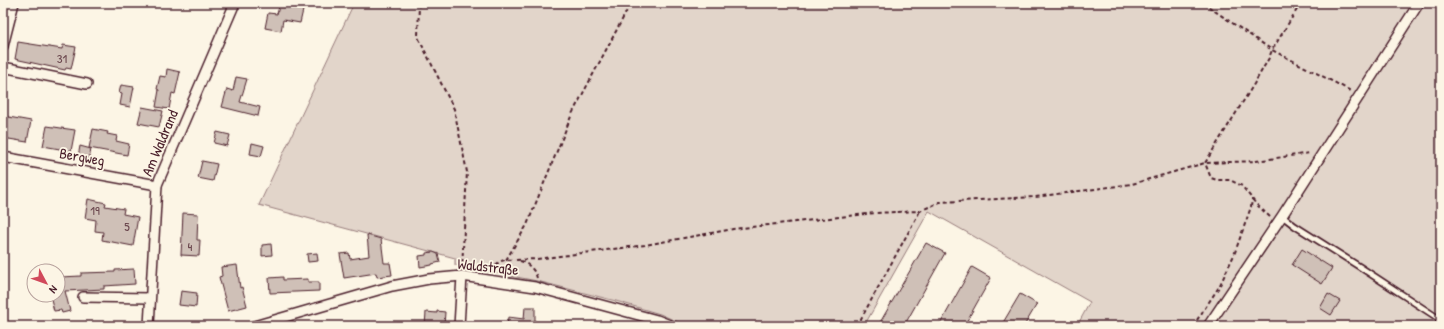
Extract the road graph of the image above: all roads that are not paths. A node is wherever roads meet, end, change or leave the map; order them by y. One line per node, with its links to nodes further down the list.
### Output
1 (14, 3): 4 (street)
2 (235, 3): 8 (street, Am Waldrand)
3 (1419, 3): 9 (street)
4 (3, 46)
5 (3, 67): 6 (street)
6 (87, 84)
7 (3, 157): 8 (street, Bergweg)
8 (157, 185): 12 (street, Am Waldrand)
9 (1279, 219): 13 (lane); 18 (street)
10 (462, 276): 15 (street, Waldstraße); 16 (street); 17 (street, Waldstraße)
11 (83, 297): 12 (street)
12 (150, 298): 14 (street, Am Waldrand)
13 (1441, 320)
14 (149, 326)
15 (254, 326)
16 (459, 326)
17 (672, 326)
18 (1208, 326)

